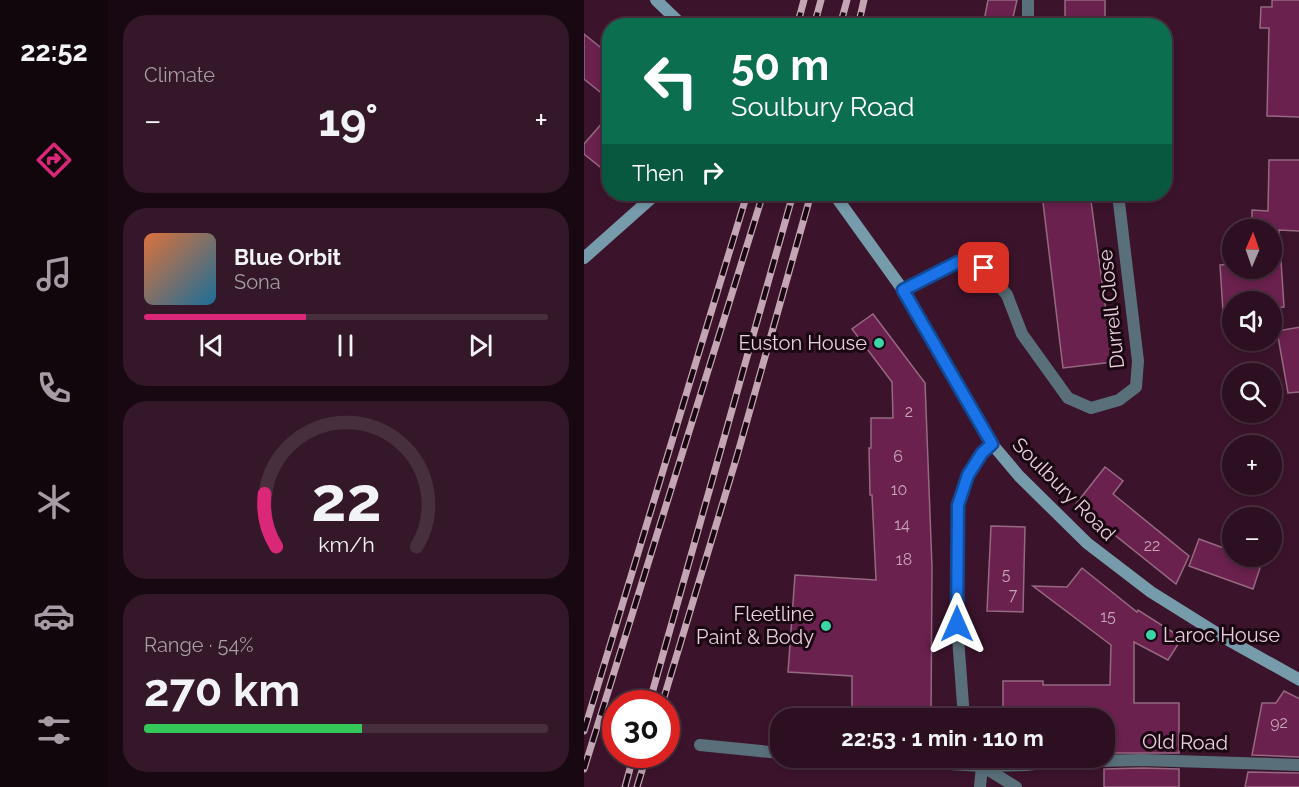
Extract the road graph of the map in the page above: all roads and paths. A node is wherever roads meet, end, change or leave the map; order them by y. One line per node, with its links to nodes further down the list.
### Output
1 (656, 0): 3 (street)
2 (1028, 0): 4 (street)
3 (675, 18)
4 (1028, 18)
5 (648, 201): 8 (street)
6 (840, 201): 9 (street, Soulbury Road)
7 (1119, 201): 9 (street, Durrell Close)
8 (584, 258)
9 (903, 290): 10 (street, Soulbury Road)
10 (992, 444): 11 (street, Soulbury Road); 12 (street)
11 (1300, 680)
12 (963, 708)
13 (700, 746): 14 (street)
14 (770, 752)
15 (1115, 761): 16 (street, Old Road)
16 (1300, 765)
17 (980, 768): 19 (street)
18 (989, 768): 20 (street)
19 (980, 787)
20 (1016, 787)

